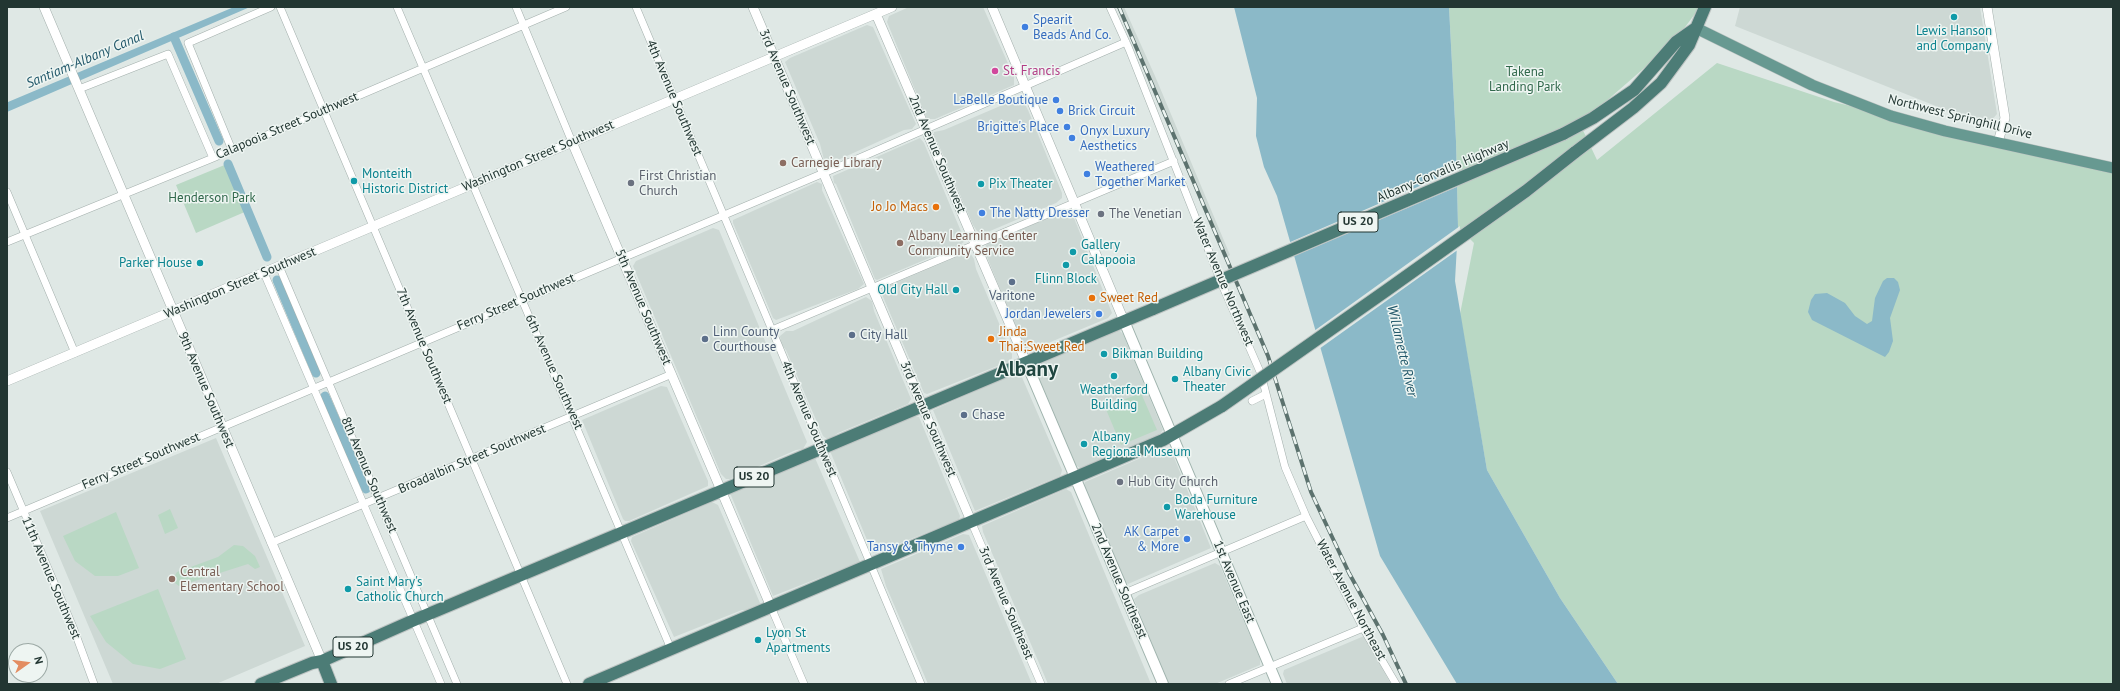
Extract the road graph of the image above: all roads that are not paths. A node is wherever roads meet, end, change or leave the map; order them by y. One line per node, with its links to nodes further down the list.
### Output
1 (44, 7): 21 (street, 9th Avenue Southwest)
2 (271, 7): 27 (street)
3 (280, 7): 23 (street, 7th Avenue Southwest)
4 (397, 7): 19 (street, 6th Avenue Southwest)
5 (516, 7): 15 (street, 5th Avenue Southwest)
6 (566, 7): 15 (street, Calapooia Street Southwest)
7 (636, 7): 22 (street, 4th Avenue Southwest)
8 (753, 7): 18 (street, 3rd Avenue Southwest)
9 (892, 7): 14 (street, Washington Street Southwest)
10 (992, 7): 20 (street)
11 (1110, 7): 17 (street, Water Avenue Northwest)
12 (1705, 7): 16 (highway)
13 (1987, 7): 26 (street)
14 (874, 10): 18 (street, Washington Street Southwest); 24 (street, 2nd Avenue Southwest)
15 (523, 25): 19 (street, Calapooia Street Southwest); 25 (street, 5th Avenue Southwest)
16 (1696, 28): 26 (main road, Northwest Springhill Drive); 47 (highway, Albany-Corvallis Highway / US 20, bridge); 61 (highway, bridge)
17 (1126, 42): 20 (street, Ferry Street Southwest); 29 (street, Water Avenue Northwest)
18 (774, 57): 22 (street, Washington Street Southwest); 31 (street, 3rd Avenue Southwest)
19 (423, 68): 23 (street, Calapooia Street Southwest); 32 (street, 6th Avenue Southwest)
20 (1026, 86): 24 (street, Ferry Street Southwest); 35 (street)
21 (78, 87): 28 (street); 34 (street, 9th Avenue Southwest)
22 (674, 99): 25 (street, Washington Street Southwest); 36 (street, 4th Avenue Southwest)
23 (324, 109): 27 (street, Calapooia Street Southwest); 37 (street, 7th Avenue Southwest)
24 (925, 129): 31 (street, Ferry Street Southwest); 40 (street, 2nd Avenue Southwest)
25 (572, 142): 32 (street, Washington Street Southwest); 41 (street, 5th Avenue Southwest)
26 (1998, 142): 30 (main road, Northwest Springhill Drive)
27 (232, 150): 28 (street, Calapooia Street Southwest)
28 (213, 158): 34 (street, Calapooia Street Southwest)
29 (1174, 161): 35 (street); 56 (street, Water Avenue Northwest)
30 (2113, 168)
31 (823, 172): 36 (street, Ferry Street Southwest); 44 (street, 3rd Avenue Southwest)
32 (473, 184): 37 (street, Washington Street Southwest); 45 (street, 6th Avenue Southwest)
33 (7, 192): 38 (street)
34 (125, 194): 38 (street, Calapooia Street Southwest); 46 (street, 9th Avenue Southwest)
35 (1074, 202): 40 (street); 47 (street)
36 (724, 214): 41 (street, Ferry Street Southwest); 48 (street, 4th Avenue Southwest)
37 (373, 226): 42 (street, Washington Street Southwest); 49 (street, 7th Avenue Southwest)
38 (25, 235): 39 (street, Calapooia Street Southwest); 50 (street)
39 (7, 242)
40 (975, 244): 44 (street); 51 (street, 2nd Avenue Southwest)
41 (622, 258): 45 (street, Ferry Street Southwest); 52 (street, 5th Avenue Southwest)
42 (279, 266): 43 (street, Washington Street Southwest); 54 (street, 8th Avenue Southwest)
43 (264, 273): 46 (street, Washington Street Southwest); 55 (street, 8th Avenue Southwest)
44 (872, 288): 48 (street); 58 (street, 3rd Avenue Southwest)
45 (522, 300): 49 (street, Ferry Street Southwest); 59 (street, 6th Avenue Southwest)
46 (172, 311): 50 (street, Washington Street Southwest); 60 (street, 9th Avenue Southwest)
47 (1124, 321): 51 (highway, US 20); 61 (main road, 1st Avenue East)
48 (772, 330): 62 (street, 4th Avenue Southwest)
49 (422, 342): 54 (street, Ferry Street Southwest); 63 (street, 7th Avenue Southwest)
50 (75, 353): 53 (street, Washington Street Southwest)
51 (1026, 362): 58 (highway, US 20); 65 (main road, 2nd Avenue Southwest)
52 (672, 374): 59 (street, Broadalbin Street Southwest); 66 (street, 5th Avenue Southwest)
53 (7, 381)
54 (330, 382): 55 (street, Ferry Street Southwest); 67 (street, 8th Avenue Southwest)
55 (314, 389): 60 (street, Ferry Street Southwest); 68 (street, 8th Avenue Southwest)
56 (1266, 394): 57 (street); 70 (street, Water Avenue Northwest)
57 (1252, 401)
58 (922, 405): 62 (highway, US 20); 72 (street, 3rd Avenue Southwest)
59 (573, 416): 63 (street, Broadalbin Street Southwest); 73 (street, 6th Avenue Southwest)
60 (222, 427): 69 (street, Ferry Street Southwest); 74 (street, 9th Avenue Southwest)
61 (1173, 435): 65 (highway); 75 (main road, 1st Avenue East)
62 (822, 448): 66 (highway, US 20); 76 (street, 4th Avenue Southwest)
63 (472, 459): 67 (street, Broadalbin Street Southwest); 77 (street, 7th Avenue Southwest)
64 (7, 472): 69 (street, 11th Avenue Southwest)
65 (1076, 477): 72 (highway); 78 (main road, 2nd Avenue Southeast)
66 (721, 491): 73 (highway, US 20); 79 (street, 5th Avenue Southwest)
67 (379, 498): 68 (street, Broadalbin Street Southwest); 80 (street, 8th Avenue Southwest)
68 (364, 504): 74 (street, Broadalbin Street Southwest); 81 (street, 8th Avenue Southwest)
69 (23, 511): 71 (street, Ferry Street Southwest); 87 (street, 11th Avenue Southwest)
70 (1306, 516): 75 (street); 82 (street, Water Avenue Northeast)
71 (7, 518)
72 (971, 521): 76 (highway); 95 (street, 3rd Avenue Southeast)
73 (622, 532): 77 (highway, US 20); 83 (street, 6th Avenue Southwest)
74 (271, 543): 84 (street, 9th Avenue Southwest)
75 (1222, 552): 78 (street); 85 (main road, 1st Avenue East)
76 (871, 564): 79 (highway); 86 (street, 4th Avenue Southwest)
77 (521, 575): 80 (highway, US 20); 92 (street, 7th Avenue Southwest)
78 (1125, 593): 96 (main road, 2nd Avenue Southeast)
79 (772, 606): 83 (highway); 94 (street)
80 (427, 614): 81 (highway, US 20); 91 (street, 8th Avenue Southwest)
81 (412, 621): 84 (highway, US 20); 90 (street, 8th Avenue Southwest)
82 (1363, 628): 85 (street); 99 (street, Water Avenue Northeast)
83 (671, 649): 93 (highway)
84 (322, 661): 88 (highway); 89 (highway, US 20)
85 (1270, 666): 97 (street); 98 (main road, 1st Avenue East)
86 (917, 683)
87 (94, 684)
88 (261, 684)
89 (330, 684)
90 (440, 684)
91 (457, 684)
92 (567, 684)
93 (589, 684)
94 (804, 684)
95 (1041, 684)
96 (1163, 684)
97 (1229, 684)
98 (1277, 684)
99 (1396, 684)

